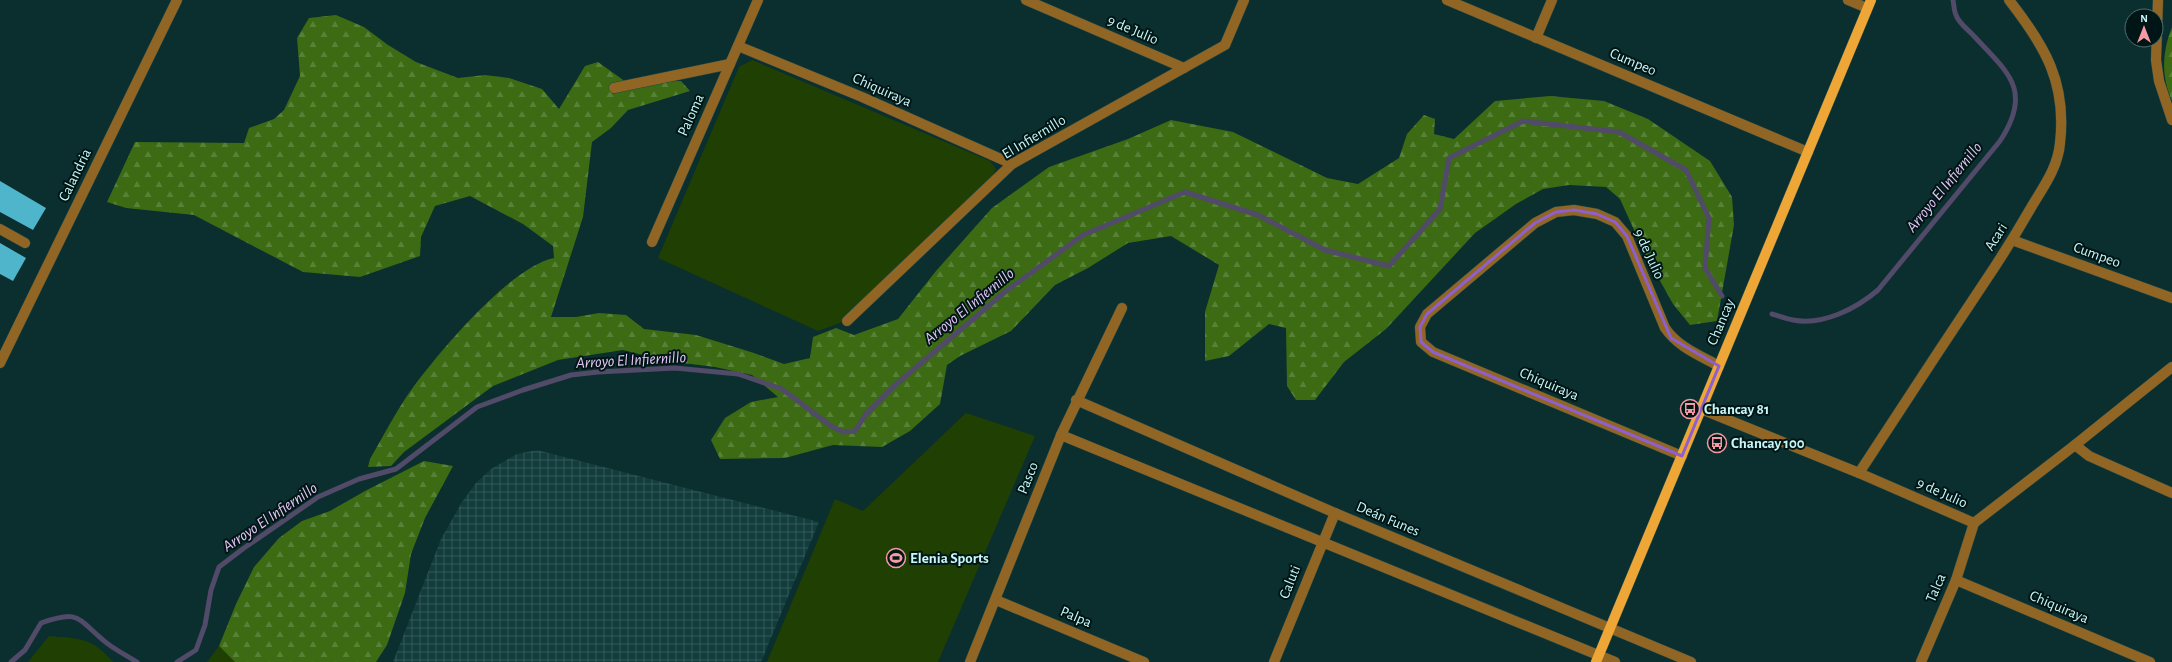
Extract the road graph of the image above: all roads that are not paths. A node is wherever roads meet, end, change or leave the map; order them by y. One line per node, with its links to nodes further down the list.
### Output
1 (177, 0): 27 (street, Calandria)
2 (758, 0): 12 (street, Paloma)
3 (1026, 0): 14 (street, 9 de Julio)
4 (1244, 0): 14 (street, El Infiernillo)
5 (1447, 0): 11 (street, Cumpeo)
6 (1552, 0): 11 (street)
7 (1848, 0): 10 (street)
8 (2009, 0): 20 (street, Acari)
9 (2158, 0): 16 (street)
10 (1869, 4): 17 (main road, Chancay)
11 (1536, 38): 17 (street, Cumpeo)
12 (738, 46): 13 (street, Paloma); 18 (street, Chiquiraya)
13 (730, 64): 15 (street); 21 (street, Paloma)
14 (1184, 68): 18 (street, El Infiernillo)
15 (614, 88)
16 (2172, 120)
17 (1808, 152): 28 (main road, Chancay)
18 (1012, 164): 25 (street, El Infiernillo)
19 (0, 229): 22 (street)
20 (2012, 240): 23 (street, Cumpeo); 35 (street, Acari)
21 (652, 242)
22 (25, 243)
23 (2172, 298)
24 (1122, 308): 30 (street, Pasco)
25 (847, 321)
26 (1420, 327): 28 (street, 9 de Julio); 34 (street, Chiquiraya)
27 (0, 363)
28 (1719, 366): 31 (main road, Chancay)
29 (2172, 367): 33 (street)
30 (1076, 400): 32 (street, Pasco); 37 (street, Deán Funes)
31 (1701, 410): 34 (main road, Chancay); 35 (street, 9 de Julio)
32 (1061, 435): 39 (street); 41 (street, Pasco)
33 (2075, 445): 36 (street); 38 (street, 9 de Julio)
34 (1682, 456): 42 (main road, Chancay)
35 (1859, 473): 38 (street, 9 de Julio)
36 (2172, 493)
37 (1335, 513): 39 (street, Caluti); 42 (street, Deán Funes)
38 (1974, 523): 40 (street, Talca)
39 (1323, 542): 43 (street); 46 (street, Caluti)
40 (1956, 580): 49 (street, Talca); 50 (street, Chiquiraya)
41 (996, 600): 44 (street, Pasco); 45 (street, Palpa)
42 (1611, 628): 43 (main road, Chancay); 48 (street, Deán Funes)
43 (1597, 659): 47 (street)
44 (970, 662)
45 (1144, 662)
46 (1274, 662)
47 (1615, 662)
48 (1691, 662)
49 (1921, 662)
50 (2150, 662)

